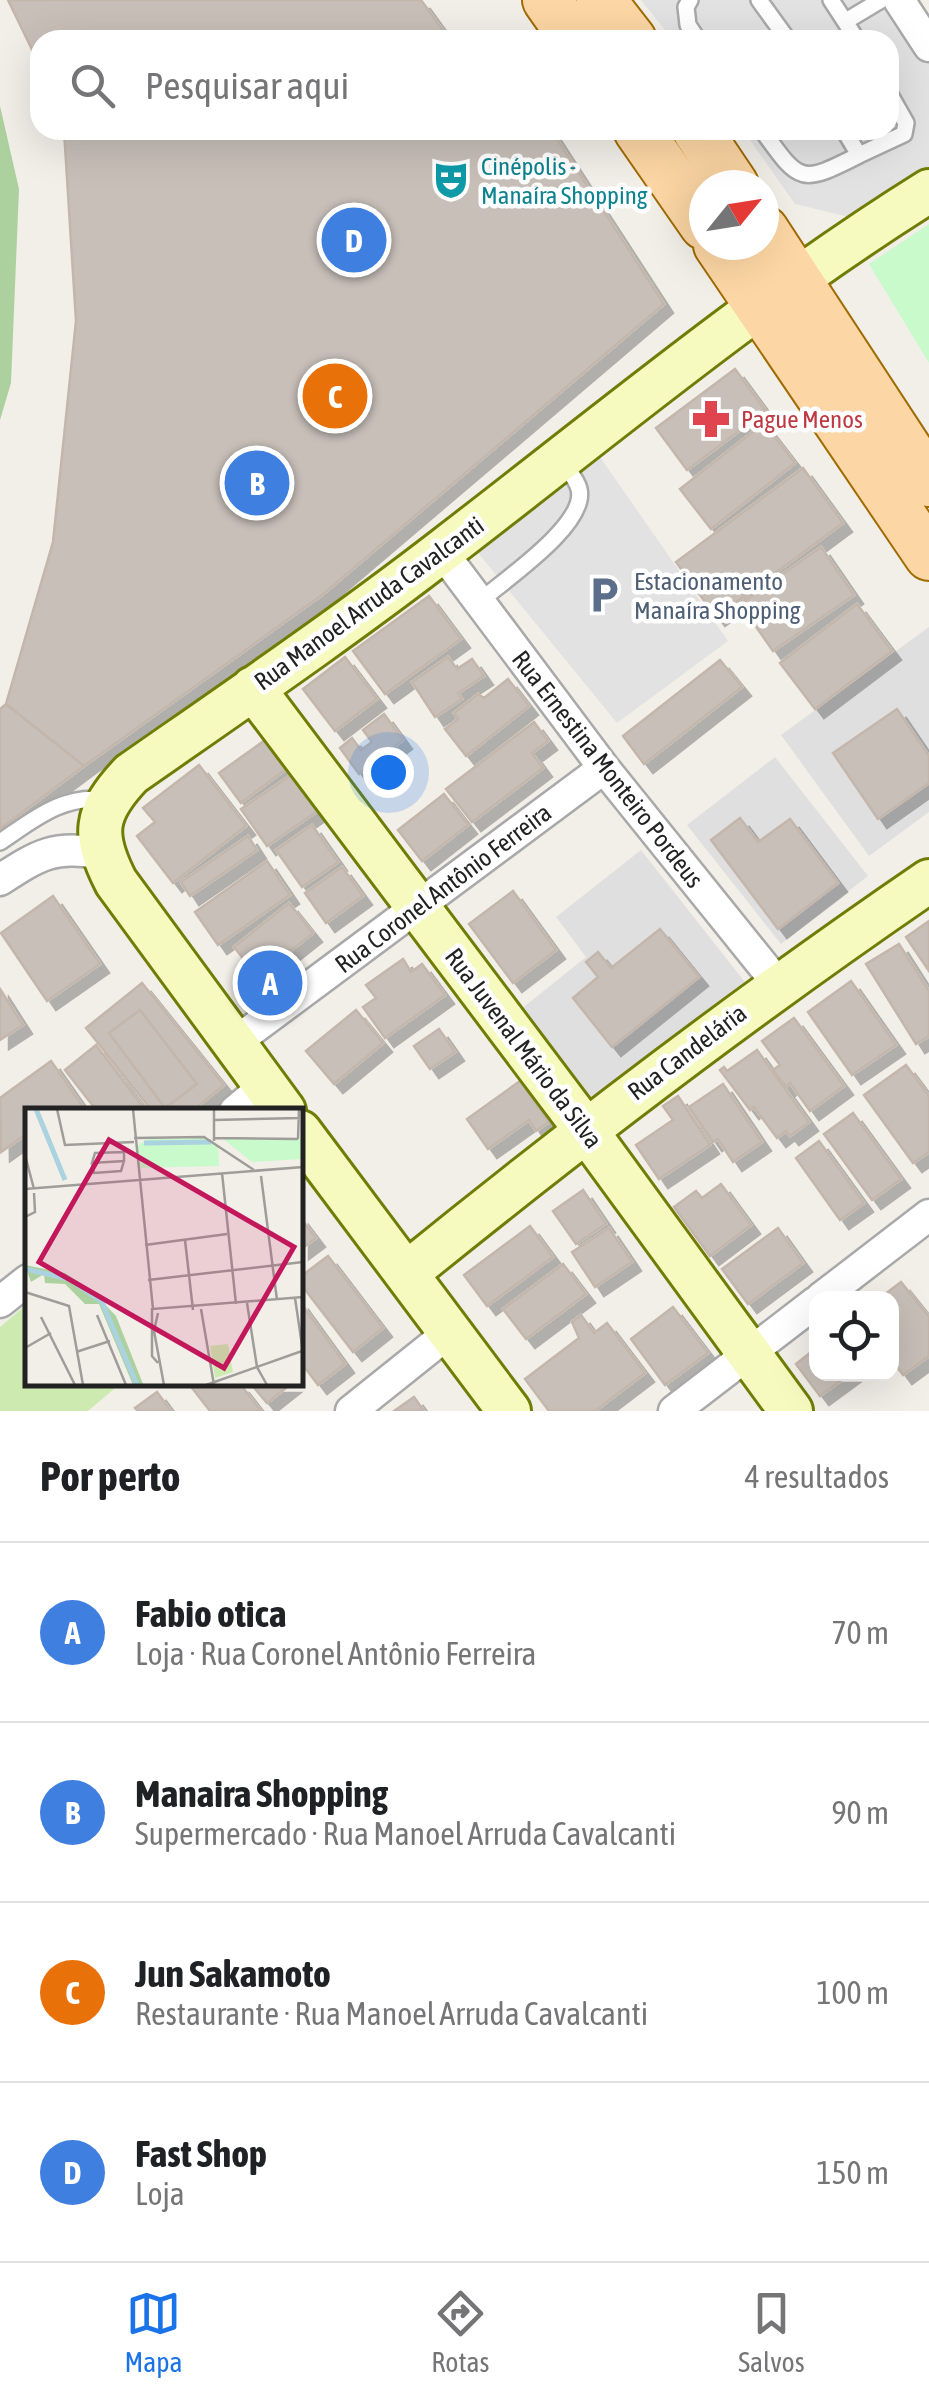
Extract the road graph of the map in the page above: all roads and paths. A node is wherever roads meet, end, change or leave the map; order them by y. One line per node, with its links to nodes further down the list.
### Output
1 (547, 0): 9 (main road)
2 (601, 0): 10 (main road)
3 (690, 0): 11 (lane)
4 (760, 0): 12 (lane)
5 (831, 0): 8 (lane)
6 (881, 0): 8 (lane)
7 (899, 0): 14 (street)
8 (846, 21): 13 (lane)
9 (567, 30)
10 (624, 30)
11 (691, 30)
12 (781, 30)
13 (851, 30)
14 (929, 46)
15 (899, 114): 16 (lane)
16 (899, 136)
17 (645, 140): 25 (main road)
18 (704, 140): 23 (main road)
19 (769, 140): 22 (lane)
20 (850, 140): 22 (lane)
21 (895, 140): 22 (lane)
22 (860, 156)
23 (724, 170)
24 (929, 191): 28 (main road, Rua Manoel Arruda Cavalcanti)
25 (689, 203)
26 (737, 260): 28 (main road)
27 (771, 260): 28 (main road)
28 (778, 292): 29 (main road, Rua Manoel Arruda Cavalcanti); 30 (main road); 32 (main road)
29 (561, 459): 31 (main road, Rua Manoel Arruda Cavalcanti); 33 (lane)
30 (929, 482)
31 (442, 552): 33 (street, Rua Ernestina Monteiro Pordeus); 34 (main road, Rua Manoel Arruda Cavalcanti)
32 (929, 556)
33 (480, 602): 35 (street, Rua Ernestina Monteiro Pordeus)
34 (253, 688): 36 (main road, Rua Manoel Arruda Cavalcanti); 41 (main road, Rua Juvenal Mário da Silva)
35 (604, 768): 41 (street, Rua Coronel Antônio Ferreira); 42 (street, Rua Ernestina Monteiro Pordeus)
36 (109, 800): 37 (lane); 38 (main road)
37 (0, 842)
38 (102, 854): 39 (street); 43 (main road)
39 (0, 880)
40 (929, 881): 42 (main road, Rua Candelária)
41 (418, 906): 43 (street, Rua Coronel Antônio Ferreira); 45 (main road, Rua Juvenal Mário da Silva)
42 (778, 984): 45 (main road, Rua Candelária)
43 (234, 1042): 44 (main road)
44 (262, 1103)
45 (584, 1129): 48 (main road, Rua Candelária); 54 (main road, Rua Juvenal Mário da Silva)
46 (302, 1135): 48 (main road)
47 (929, 1215): 50 (street)
48 (407, 1273): 53 (main road)
49 (25, 1282): 51 (street)
50 (830, 1291)
51 (0, 1302)
52 (809, 1307): 54 (street)
53 (451, 1331): 55 (street); 56 (main road)
54 (749, 1354): 57 (street); 58 (main road, Rua Juvenal Mário da Silva)
55 (351, 1411)
56 (509, 1411)
57 (674, 1411)
58 (791, 1411)

